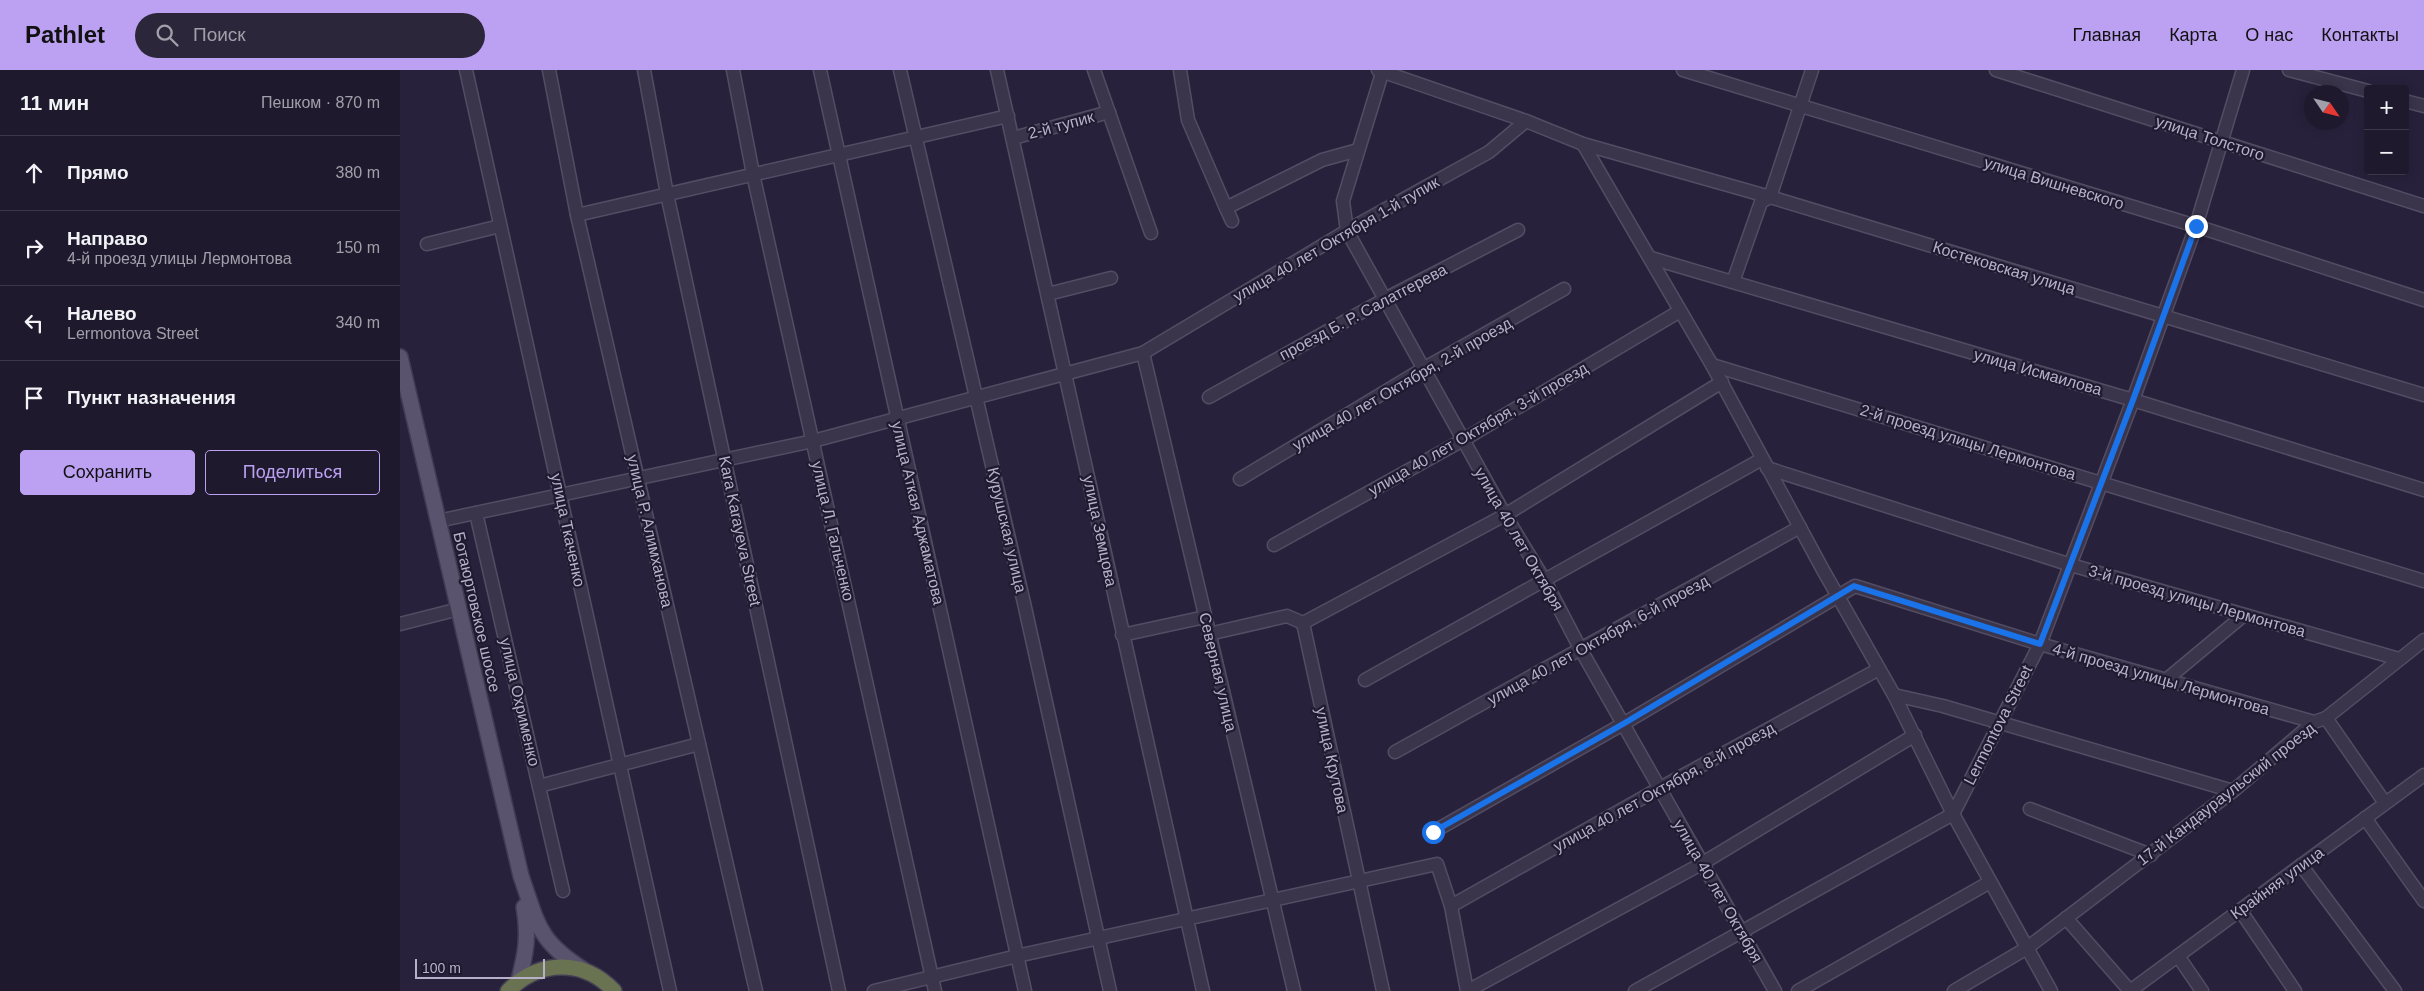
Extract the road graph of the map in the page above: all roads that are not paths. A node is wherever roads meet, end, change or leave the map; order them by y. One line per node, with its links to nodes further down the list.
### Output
1 (466, 70): 36 (street, улица Ткаченко)
2 (548, 70): 34 (street, улица Р. Алимханова)
3 (644, 70): 30 (street, Kara Karayeva Street)
4 (733, 70): 29 (street, улица Л. Гальченко)
5 (820, 70): 28 (street, улица Аткая Аджаматова)
6 (900, 70): 23 (street, Курушская улица)
7 (997, 70): 21 (street, улица Земцова)
8 (1094, 70): 20 (street)
9 (1180, 70): 33 (street)
10 (1381, 70): 22 (street, Костековская улица); 27 (street, улица 40 лет Октября)
11 (1683, 70): 18 (street, улица Вишневского)
12 (1812, 70): 18 (street)
13 (1996, 70): 25 (street, улица Толстого)
14 (2243, 70): 25 (street, Lermontova Street)
15 (2289, 70): 16 (street)
16 (2364, 90)
17 (2409, 102): 19 (street)
18 (1801, 106): 31 (street); 37 (street, улица Вишневского)
19 (2424, 106)
20 (1109, 112): 24 (street, 2-й тупик); 40 (street)
21 (1008, 116): 23 (street); 24 (street, улица Земцова)
22 (1526, 121): 26 (street, Костековская улица); 38 (street, улица 40 лет Октября 1-й тупик)
23 (915, 136): 28 (street); 58 (street, Курушская улица)
24 (1013, 138): 46 (street, улица Земцова)
25 (2221, 142): 32 (street, улица Толстого); 37 (street, Lermontova Street)
26 (1584, 144): 31 (street, Костековская улица); 42 (street)
27 (1358, 150): 33 (street); 38 (street, улица 40 лет Октября)
28 (838, 155): 29 (street); 61 (street, улица Аткая Аджаматова)
29 (753, 174): 30 (street); 63 (street, улица Л. Гальченко)
30 (667, 194): 34 (street); 64 (street, Kara Karayeva Street)
31 (1770, 197): 44 (street); 50 (street, Костековская улица)
32 (2424, 206)
33 (1226, 208): 35 (street)
34 (577, 215): 66 (street, улица Р. Алимханова)
35 (1232, 221)
36 (500, 226): 41 (street); 70 (street, улица Ткаченко)
37 (2196, 226): 48 (street, улица Вишневского); 50 (street, Lermontova Street)
38 (1347, 230): 47 (street, улица 40 лет Октября); 51 (street, улица 40 лет Октября 1-й тупик)
39 (1518, 230): 47 (street, проезд Б. Р. Салатгерева)
40 (1151, 233)
41 (428, 244)
42 (1651, 258): 44 (street, улица Исмаилова); 49 (street)
43 (1111, 278): 46 (street)
44 (1733, 282): 60 (street, улица Исмаилова)
45 (1564, 289): 54 (street, улица 40 лет Октября, 2-й проезд)
46 (1048, 294): 55 (street, улица Земцова)
47 (1384, 299): 54 (street, улица 40 лет Октября); 59 (street, проезд Б. Р. Салатгерева)
48 (2424, 300)
49 (1680, 311): 53 (street); 62 (street, улица 40 лет Октября, 3-й проезд)
50 (2163, 316): 57 (street, Костековская улица); 60 (street, Lermontova Street)
51 (1144, 353): 55 (street, улица 40 лет Октября 1-й тупик); 82 (street, Северная улица)
52 (400, 357): 73 (main road, Ботаюртовское шоссе)
53 (1712, 365): 56 (street); 68 (street, 2-й проезд улицы Лермонтова)
54 (1423, 369): 62 (street, улица 40 лет Октября); 67 (street, улица 40 лет Октября, 2-й проезд)
55 (1066, 374): 58 (street, улица 40 лет Октября 1-й тупик); 86 (street, улица Земцова)
56 (1722, 382): 65 (street); 72 (street)
57 (2424, 395)
58 (976, 396): 61 (street, улица 40 лет Октября 1-й тупик); 125 (street, Курушская улица)
59 (1208, 397)
60 (2133, 400): 68 (street, Lermontova Street); 69 (street, улица Исмаилова)
61 (897, 418): 63 (street, улица 40 лет Октября 1-й тупик); 127 (street, улица Аткая Аджаматова)
62 (1463, 440): 72 (street, улица 40 лет Октября); 75 (street, улица 40 лет Октября, 3-й проезд)
63 (813, 441): 64 (street, улица 40 лет Октября 1-й тупик); 131 (street, улица Л. Гальченко)
64 (725, 460): 66 (street, улица 40 лет Октября 1-й тупик); 137 (street, Kara Karayeva Street)
65 (1765, 463): 74 (street); 76 (street, 3-й проезд улицы Лермонтова); 77 (street)
66 (638, 478): 70 (street, улица 40 лет Октября 1-й тупик); 99 (street, улица Р. Алимханова)
67 (1240, 479)
68 (2101, 483): 76 (street, Lermontova Street); 78 (street, 2-й проезд улицы Лермонтова)
69 (2424, 490)
70 (560, 496): 71 (street, улица 40 лет Октября 1-й тупик); 101 (street, улица Ткаченко)
71 (476, 513): 73 (street, улица 40 лет Октября 1-й тупик); 103 (street, улица Охрименко)
72 (1505, 515): 77 (street, улица 40 лет Октября); 83 (street)
73 (438, 521): 80 (main road, Ботаюртовское шоссе)
74 (1800, 527): 79 (street); 89 (street, улица 40 лет Октября, 6-й проезд)
75 (1274, 545)
76 (2071, 565): 81 (street, 3-й проезд улицы Лермонтова); 88 (street, Lermontova Street)
77 (1545, 581): 89 (street, улица 40 лет Октября); 92 (street)
78 (2424, 582)
79 (1838, 594): 88 (street, 4-й проезд улицы Лермонтова); 91 (street); 97 (street, 4-й проезд улицы Лермонтова)
80 (459, 609): 84 (street); 114 (main road, Ботаюртовское шоссе)
81 (2244, 615): 90 (street, 3-й проезд улицы Лермонтова); 93 (street)
82 (1205, 617): 85 (street, Северная улица); 86 (street)
83 (1303, 623): 85 (street); 115 (street, улица Крутова)
84 (400, 624)
85 (1210, 634): 118 (street, Северная улица)
86 (1122, 636): 122 (street, улица Земцова)
87 (2424, 640): 90 (street, 17-й Кандаураульский проезд)
88 (2040, 644): 93 (street, 4-й проезд улицы Лермонтова); 96 (street, Lermontova Street)
89 (1581, 650): 97 (street, улица 40 лет Октября); 100 (street, улица 40 лет Октября, 6-й проезд)
90 (2399, 659): 95 (street, 17-й Кандаураульский проезд)
91 (1879, 669): 94 (street); 104 (street, улица 40 лет Октября, 8-й проезд)
92 (1365, 680)
93 (2166, 680): 95 (street, 4-й проезд улицы Лермонтова)
94 (1894, 695): 96 (street); 98 (street)
95 (2320, 720): 105 (street, 17-й Кандаураульский проезд); 106 (street)
96 (1999, 723): 105 (street); 108 (street, Lermontova Street)
97 (1623, 724): 104 (street, улица 40 лет Октября); 110 (street, 4-й проезд улицы Лермонтова)
98 (1915, 735): 108 (street); 112 (street)
99 (699, 744): 101 (street); 136 (street, улица Р. Алимханова)
100 (1395, 752)
101 (620, 764): 103 (street); 135 (street, улица Ткаченко)
102 (2424, 775): 106 (street, Крайняя улица)
103 (539, 786): 117 (street, улица Охрименко)
104 (1660, 788): 112 (street, улица 40 лет Октября); 120 (street, улица 40 лет Октября, 8-й проезд)
105 (2233, 791): 111 (street, 17-й Кандаураульский проезд)
106 (2386, 803): 109 (street, Крайняя улица)
107 (2030, 809): 111 (street)
108 (1953, 814): 116 (street); 124 (street)
109 (2365, 818): 113 (street, Крайняя улица); 119 (street)
110 (1433, 832)
111 (2151, 854): 123 (street, 17-й Кандаураульский проезд)
112 (1703, 863): 124 (street, улица 40 лет Октября); 132 (street)
113 (2301, 865): 121 (street, Крайняя улица); 152 (street)
114 (521, 876): 129 (main road); 130 (main road)
115 (1358, 880): 118 (street); 120 (street); 143 (street, улица Крутова)
116 (1990, 882): 126 (street); 146 (street)
117 (563, 891)
118 (1272, 900): 122 (street); 142 (street, Северная улица)
119 (2424, 901)
120 (1451, 906): 132 (street)
121 (2240, 910): 128 (street, Крайняя улица); 151 (street)
122 (1188, 918): 125 (street); 141 (street, улица Земцова)
123 (2066, 918): 126 (street, 17-й Кандаураульский проезд); 149 (street, Крайняя улица)
124 (1740, 930): 144 (street); 145 (street, улица 40 лет Октября)
125 (1098, 939): 127 (street); 140 (street, Курушская улица)
126 (2027, 948): 147 (street, 17-й Кандаураульский проезд); 148 (street)
127 (1017, 956): 131 (street); 139 (street, улица Аткая Аджаматова)
128 (2178, 956): 149 (street, Крайняя улица); 150 (street)
129 (585, 971): 130 (highway); 134 (highway)
130 (519, 980): 133 (highway)
131 (934, 985): 138 (street)
132 (1470, 989)
133 (508, 991)
134 (614, 991)
135 (670, 991)
136 (756, 991)
137 (839, 991)
138 (874, 991)
139 (1025, 991)
140 (1110, 991)
141 (1204, 991)
142 (1294, 991)
143 (1384, 991)
144 (1635, 991)
145 (1775, 991)
146 (1798, 991)
147 (1954, 991)
148 (2051, 991)
149 (2130, 991)
150 (2202, 991)
151 (2295, 991)
152 (2394, 991)

